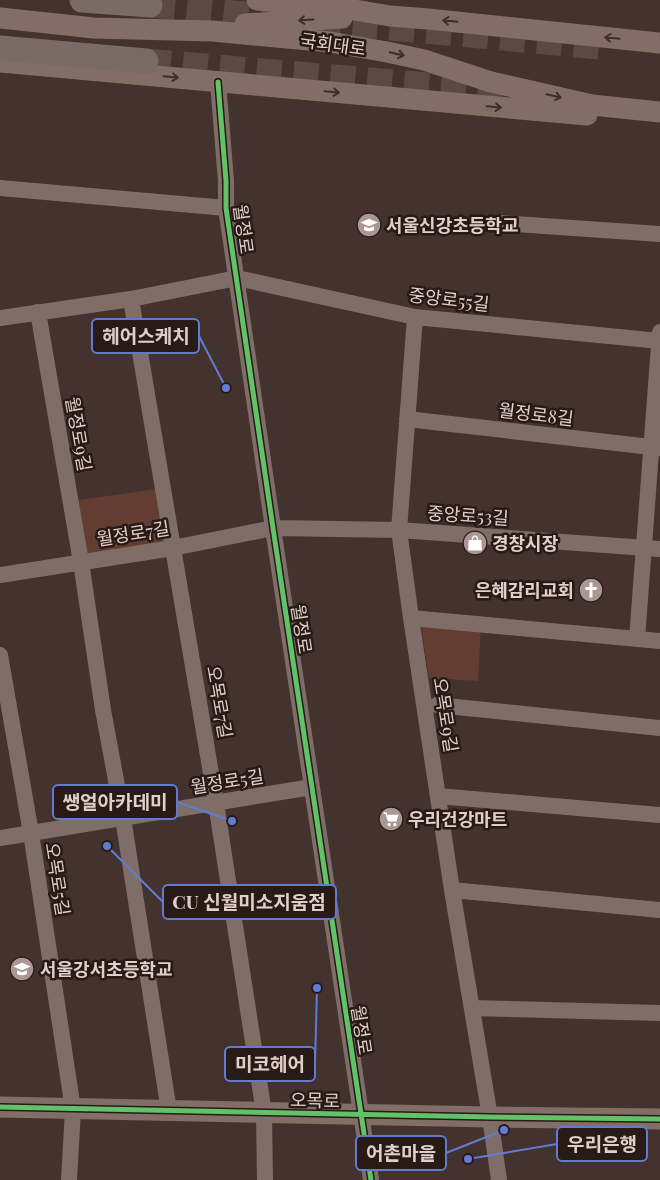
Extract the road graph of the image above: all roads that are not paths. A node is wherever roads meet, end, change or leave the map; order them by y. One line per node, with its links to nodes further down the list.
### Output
1 (82, 0): 3 (highway)
2 (257, 0): 5 (main road)
3 (150, 5)
4 (0, 9): 5 (main road, 국회대로, one-way to 4)
5 (390, 16): 7 (main road, one-way to 5)
6 (0, 18): 12 (main road, 국회대로, one-way to 12)
7 (660, 44)
8 (0, 48): 9 (highway)
9 (146, 61)
10 (0, 62): 11 (main road, one-way to 11)
11 (218, 82): 13 (main road, one-way to 13); 15 (street, 월정로)
12 (660, 112)
13 (660, 122)
14 (0, 188): 15 (street)
15 (226, 208): 18 (street, 월정로)
16 (501, 223): 17 (street)
17 (660, 234)
18 (237, 278): 19 (street); 21 (street, 중앙로55길); 26 (street, 월정로)
19 (131, 300): 20 (street); 28 (street, 오목로7길)
20 (38, 312): 22 (street); 30 (street, 월정로9길)
21 (415, 317): 23 (street, 중앙로55길); 24 (street, 오목로9길)
22 (0, 318)
23 (660, 338): 25 (street)
24 (407, 419): 25 (street, 월정로8길); 27 (street, 오목로9길)
25 (656, 448): 29 (street)
26 (273, 528): 27 (street, 중앙로53길); 28 (street, 월정로7길); 38 (street, 월정로)
27 (399, 530): 29 (street, 중앙로53길); 32 (street, 오목로9길)
28 (173, 548): 30 (street, 월정로7길); 40 (street, 오목로7길)
29 (652, 548): 33 (street)
30 (81, 562): 31 (street, 월정로7길); 42 (street, 월정로9길)
31 (0, 575)
32 (411, 618): 33 (street); 39 (street, 오목로9길)
33 (637, 639): 34 (street)
34 (660, 641)
35 (0, 655): 43 (street, 오목로5길)
36 (437, 705): 37 (street)
37 (660, 728)
38 (312, 787): 40 (street, 월정로5길); 53 (street, 월정로)
39 (438, 796): 41 (street); 45 (street, 오목로9길)
40 (216, 803): 42 (street, 월정로5길); 52 (street, 오목로7길)
41 (660, 815)
42 (123, 818): 43 (street, 월정로5길); 51 (street)
43 (30, 833): 44 (street, 월정로5길); 50 (street, 오목로5길)
44 (0, 838)
45 (452, 890): 46 (street); 47 (street, 오목로9길)
46 (660, 910)
47 (472, 1008): 48 (street); 54 (street, 오목로9길)
48 (660, 1013)
49 (0, 1107): 50 (main road, 오목로)
50 (73, 1109): 51 (main road, 오목로); 56 (street, 오목로5길)
51 (169, 1111): 52 (main road, 오목로)
52 (264, 1113): 53 (main road, 오목로); 57 (street, 오목로)
53 (361, 1115): 54 (main road, 오목로); 58 (street, 월정로)
54 (490, 1117): 55 (main road, 오목로); 59 (street, 오목로9길)
55 (660, 1119)
56 (69, 1180)
57 (265, 1180)
58 (371, 1180)
59 (499, 1180)

